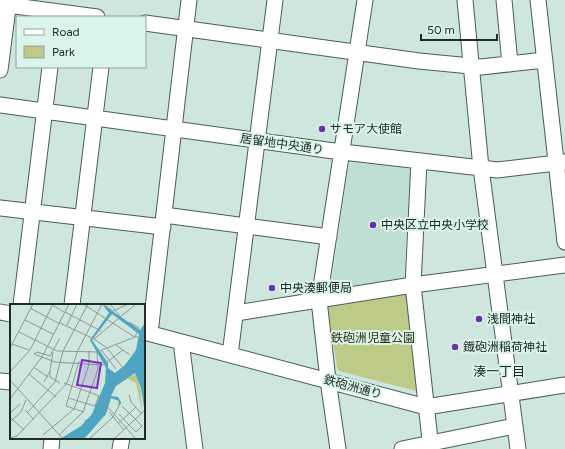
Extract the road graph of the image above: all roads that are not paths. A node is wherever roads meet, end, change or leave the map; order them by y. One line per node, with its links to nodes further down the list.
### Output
1 (189, 0): 11 (street)
2 (275, 0): 12 (street)
3 (365, 0): 13 (street)
4 (465, 0): 16 (street)
5 (504, 0): 15 (street)
6 (538, 0): 14 (street)
7 (6, 3): 8 (street); 19 (street)
8 (58, 10): 9 (street)
9 (91, 16)
10 (146, 23): 11 (street)
11 (186, 28): 12 (street); 23 (street)
12 (270, 41): 13 (street); 24 (street)
13 (357, 53): 16 (street); 25 (street)
14 (545, 60): 15 (street); 27 (street)
15 (510, 64): 16 (street)
16 (471, 66): 28 (street)
17 (50, 68): 21 (street)
18 (101, 68): 22 (street)
19 (0, 70)
20 (0, 105): 21 (street, 居留地中央通り)
21 (45, 111): 22 (street, 居留地中央通り); 30 (street)
22 (95, 118): 23 (street, 居留地中央通り); 31 (street)
23 (174, 129): 24 (street, 居留地中央通り); 32 (street)
24 (256, 140): 25 (street, 居留地中央通り); 33 (street)
25 (342, 152): 26 (street, 居留地中央通り); 34 (street)
26 (419, 161): 28 (street, 居留地中央通り); 38 (street)
27 (561, 163): 28 (street, 居留地中央通り); 35 (street)
28 (481, 168): 37 (street)
29 (0, 208): 30 (street)
30 (32, 212): 31 (street); 40 (street)
31 (83, 218): 32 (street); 41 (street)
32 (163, 221): 33 (street); 45 (street)
33 (246, 226): 34 (street); 43 (street)
34 (329, 237): 39 (street)
35 (565, 242)
36 (565, 265): 37 (street)
37 (496, 274): 38 (street); 52 (street)
38 (413, 285): 39 (street); 53 (street)
39 (319, 300): 43 (street); 48 (street)
40 (21, 304)
41 (72, 304)
42 (0, 312): 44 (street)
43 (236, 313): 47 (street)
44 (10, 314)
45 (147, 332): 46 (street, 鉄砲洲通り)
46 (181, 342): 47 (street, 鉄砲洲通り); 60 (street)
47 (230, 355): 48 (street, 鉄砲洲通り)
48 (328, 380): 53 (street, 鉄砲洲通り); 61 (street)
49 (0, 381): 50 (street)
50 (10, 382)
51 (565, 385): 52 (street, 鉄砲洲通り)
52 (510, 394): 53 (street, 鉄砲洲通り); 54 (street)
53 (426, 407): 57 (street)
54 (514, 426): 57 (street); 63 (street)
55 (52, 439): 58 (street)
56 (122, 439): 59 (street)
57 (431, 446): 62 (street)
58 (51, 449)
59 (120, 449)
60 (195, 449)
61 (338, 449)
62 (402, 449)
63 (518, 449)

